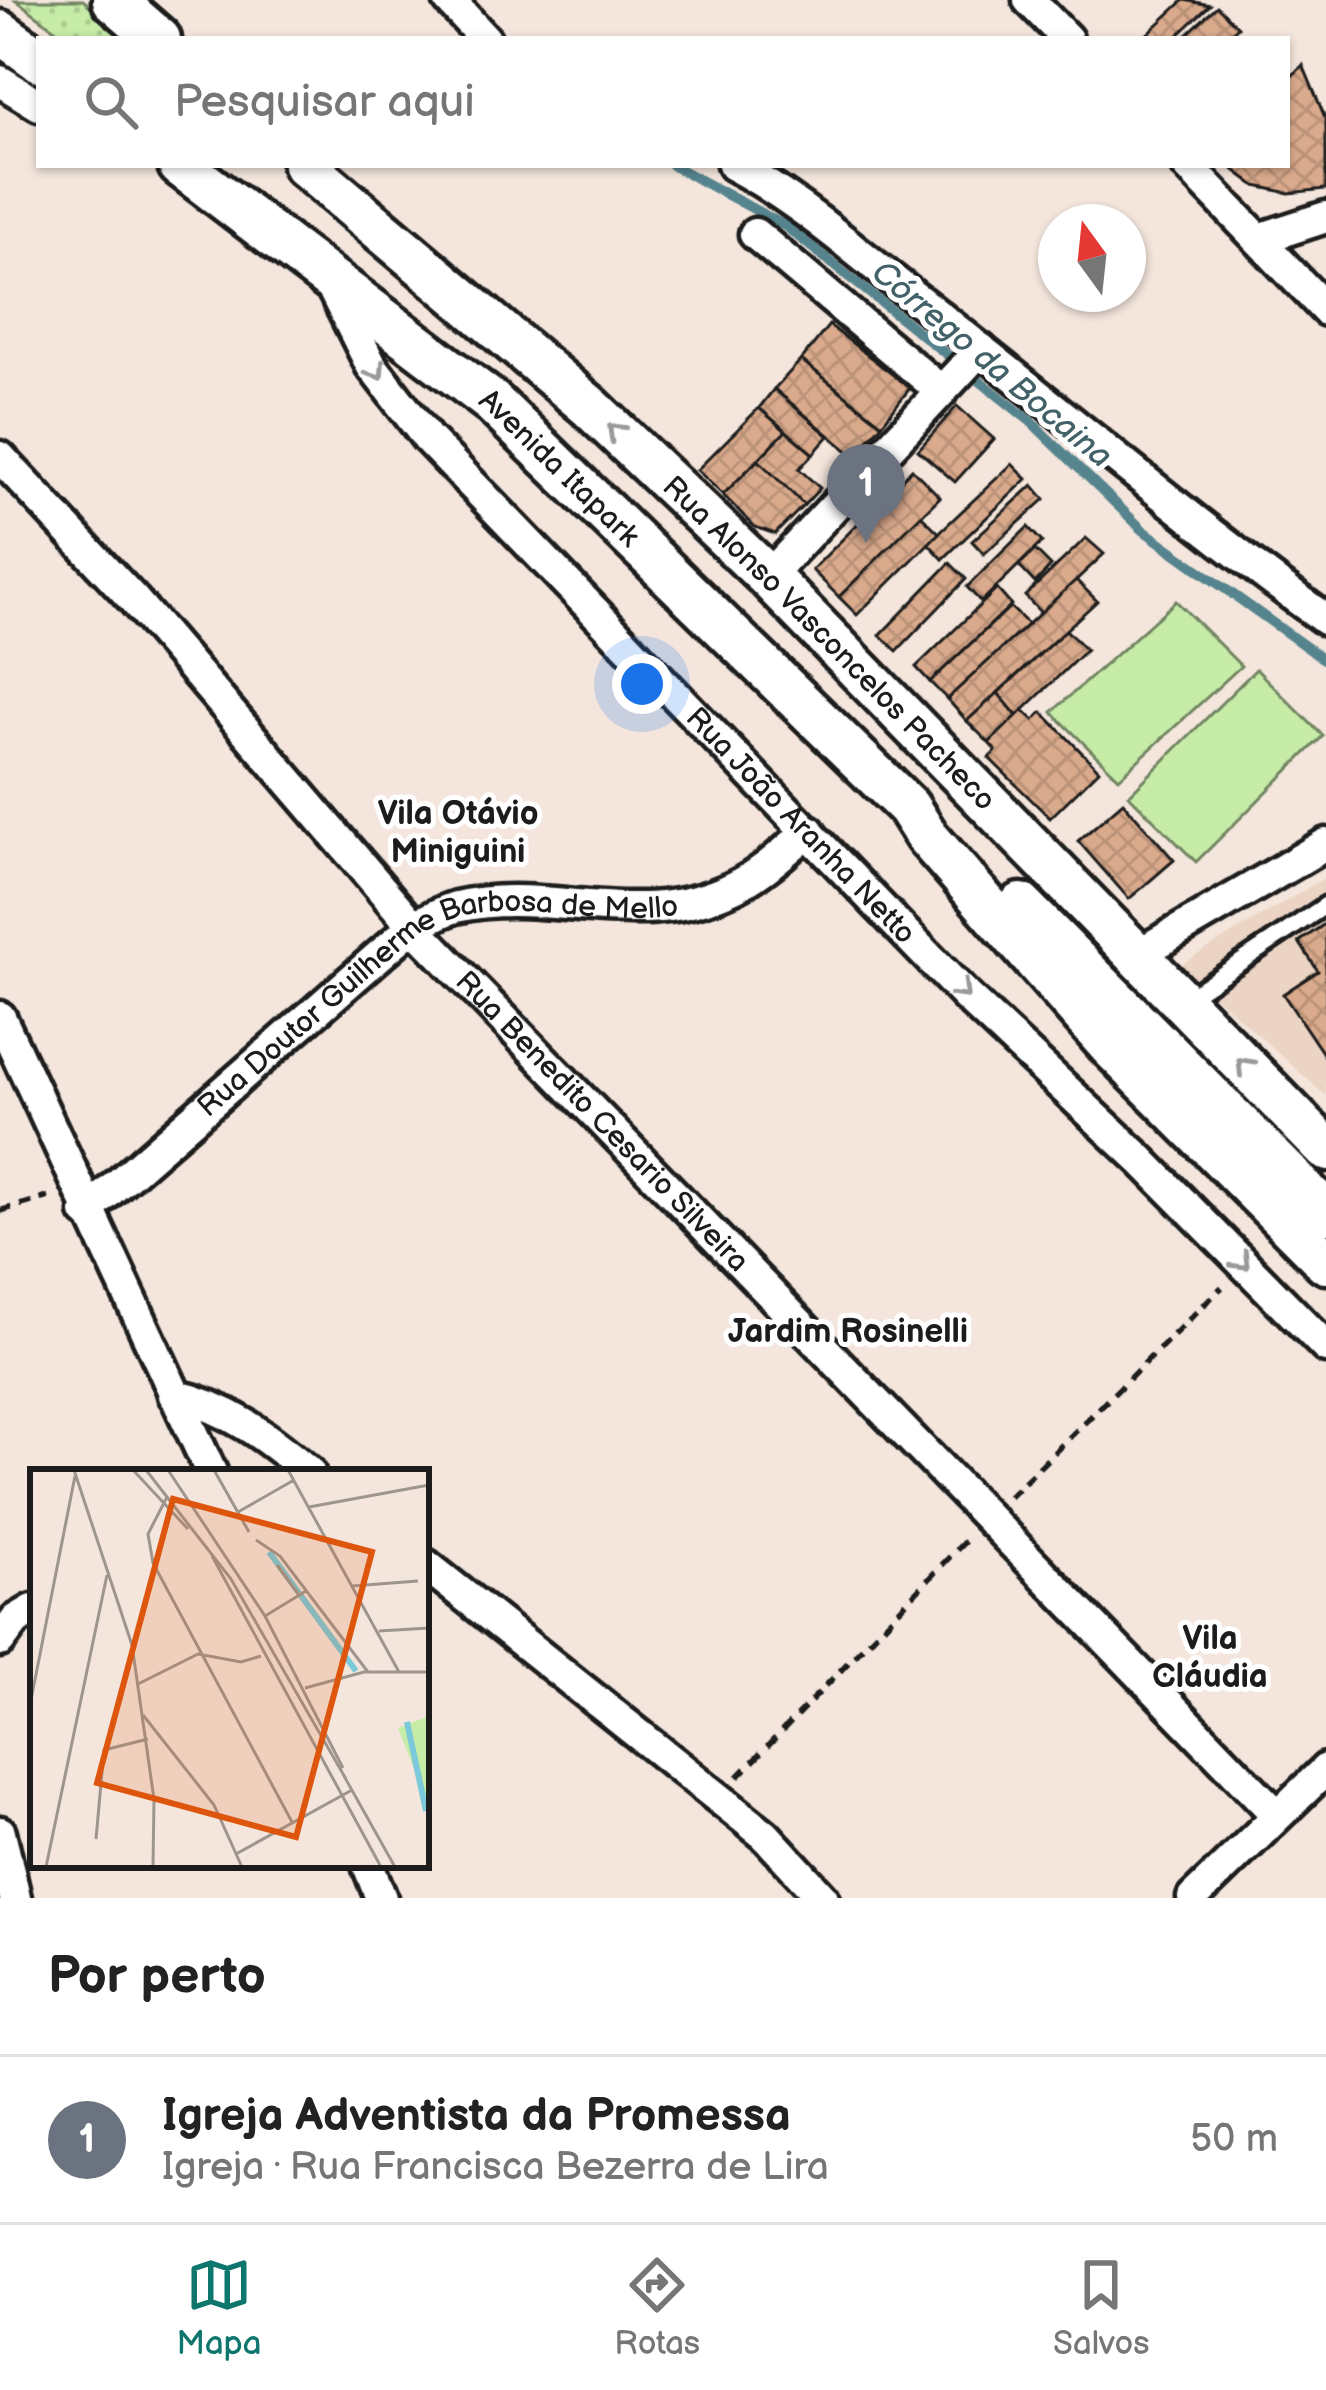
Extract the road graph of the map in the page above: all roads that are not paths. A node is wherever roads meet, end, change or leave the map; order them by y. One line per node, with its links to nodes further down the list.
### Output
1 (114, 0): 5 (main road)
2 (449, 0): 6 (street)
3 (1029, 0): 7 (street)
4 (0, 32): 8 (main road)
5 (156, 36)
6 (482, 36)
7 (1063, 36)
8 (36, 59)
9 (0, 81): 10 (street)
10 (36, 103)
11 (308, 168): 23 (main road, Rua Alonso Vasconcelos Pacheco, one-way to 11)
12 (738, 168): 20 (street)
13 (1190, 168): 17 (street)
14 (187, 171): 18 (main road, Avenida Itapark)
15 (1326, 217): 17 (street)
16 (755, 234): 21 (street)
17 (1258, 239): 19 (street)
18 (322, 269): 25 (street, Rua João Aranha Netto, one-way to 25); 34 (main road, Avenida Itapark)
19 (1326, 310)
20 (977, 353): 21 (street); 24 (street)
21 (944, 386): 23 (street)
22 (0, 457): 28 (street, Rua Benedito Cesario Silveira)
23 (768, 577): 29 (main road, Rua Alonso Vasconcelos Pacheco)
24 (1326, 620)
25 (809, 831): 28 (street, Rua Doutor Guilherme Barbosa de Mello); 35 (street, Rua João Aranha Netto, one-way to 35)
26 (1326, 844): 29 (street)
27 (1326, 905): 30 (lane)
28 (413, 926): 33 (street, Rua Doutor Guilherme Barbosa de Mello); 43 (street, Rua Benedito Cesario Silveira)
29 (1137, 956): 30 (main road, Rua Alonso Vasconcelos Pacheco)
30 (1182, 1001): 32 (main road, Rua Alonso Vasconcelos Pacheco, one-way to 30)
31 (0, 1017): 33 (street)
32 (1326, 1149)
33 (81, 1201): 36 (street)
34 (1322, 1236)
35 (1326, 1347)
36 (174, 1395): 37 (street); 38 (street)
37 (210, 1469)
38 (305, 1469)
39 (429, 1567): 48 (street)
40 (30, 1612): 41 (street)
41 (0, 1642)
42 (1326, 1768): 43 (street)
43 (1277, 1815): 49 (street)
44 (0, 1832): 46 (street)
45 (369, 1868): 47 (street)
46 (15, 1898)
47 (381, 1898)
48 (823, 1898)
49 (1193, 1898)

